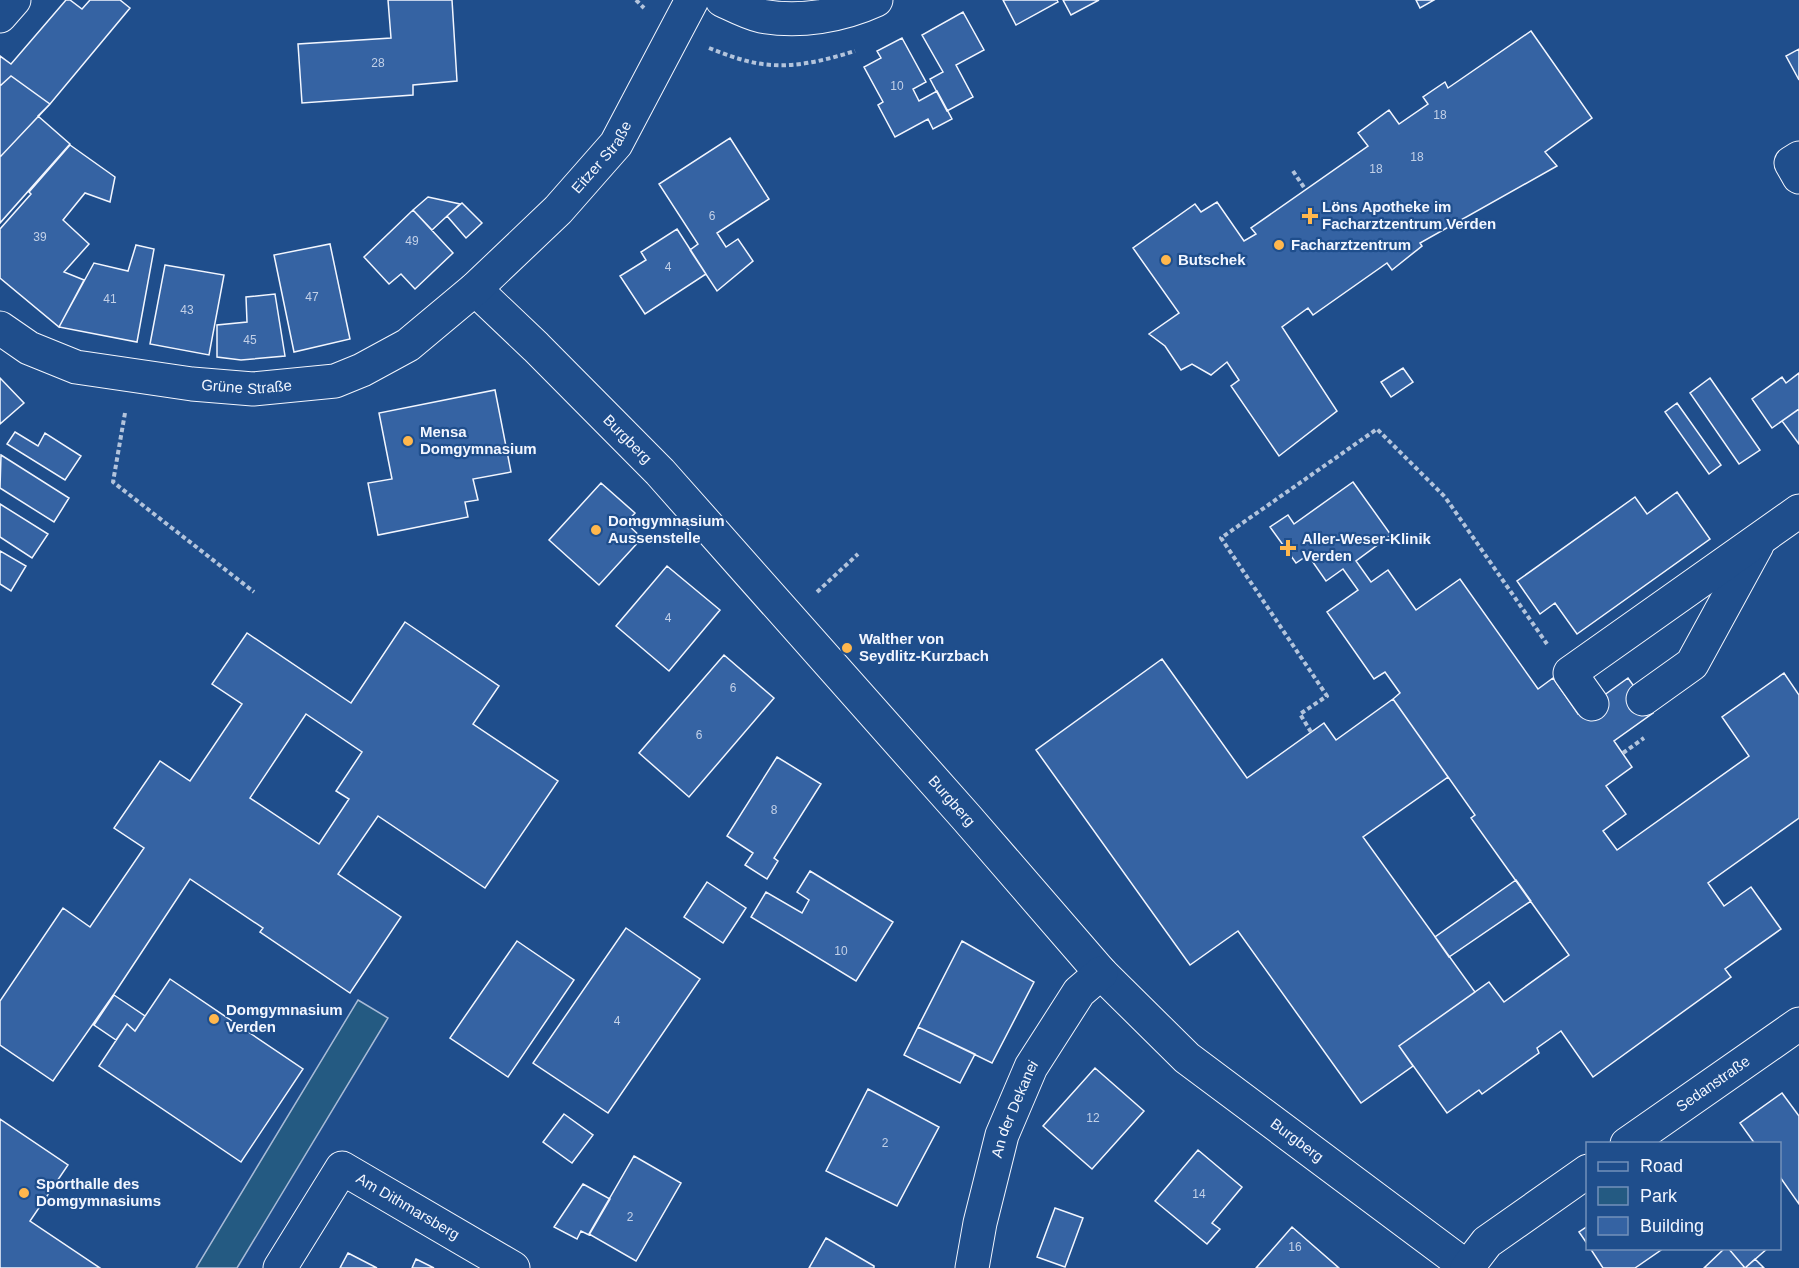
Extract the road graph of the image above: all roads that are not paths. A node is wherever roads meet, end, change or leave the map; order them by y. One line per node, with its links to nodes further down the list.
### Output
1 (14, 0): 5 (street)
2 (692, 0): 8 (street, Eitzer Straße)
3 (722, 0): 4 (street)
4 (876, 0)
5 (0, 16)
6 (1799, 158): 7 (street)
7 (1799, 177)
8 (475, 289): 9 (street, Grüne Straße); 14 (street, Burgberg)
9 (0, 328)
10 (1799, 511): 11 (street)
11 (1760, 539): 12 (street); 13 (street)
12 (1643, 699)
13 (1592, 704)
14 (1101, 973): 20 (street, An der Dekanei); 21 (street, Burgberg)
15 (1799, 1024): 16 (street, Sedanstraße)
16 (1628, 1142)
17 (1586, 1172): 21 (street)
18 (280, 1268): 19 (street, Am Dithmarsberg)
19 (513, 1268)
20 (972, 1268)
21 (1467, 1268)

